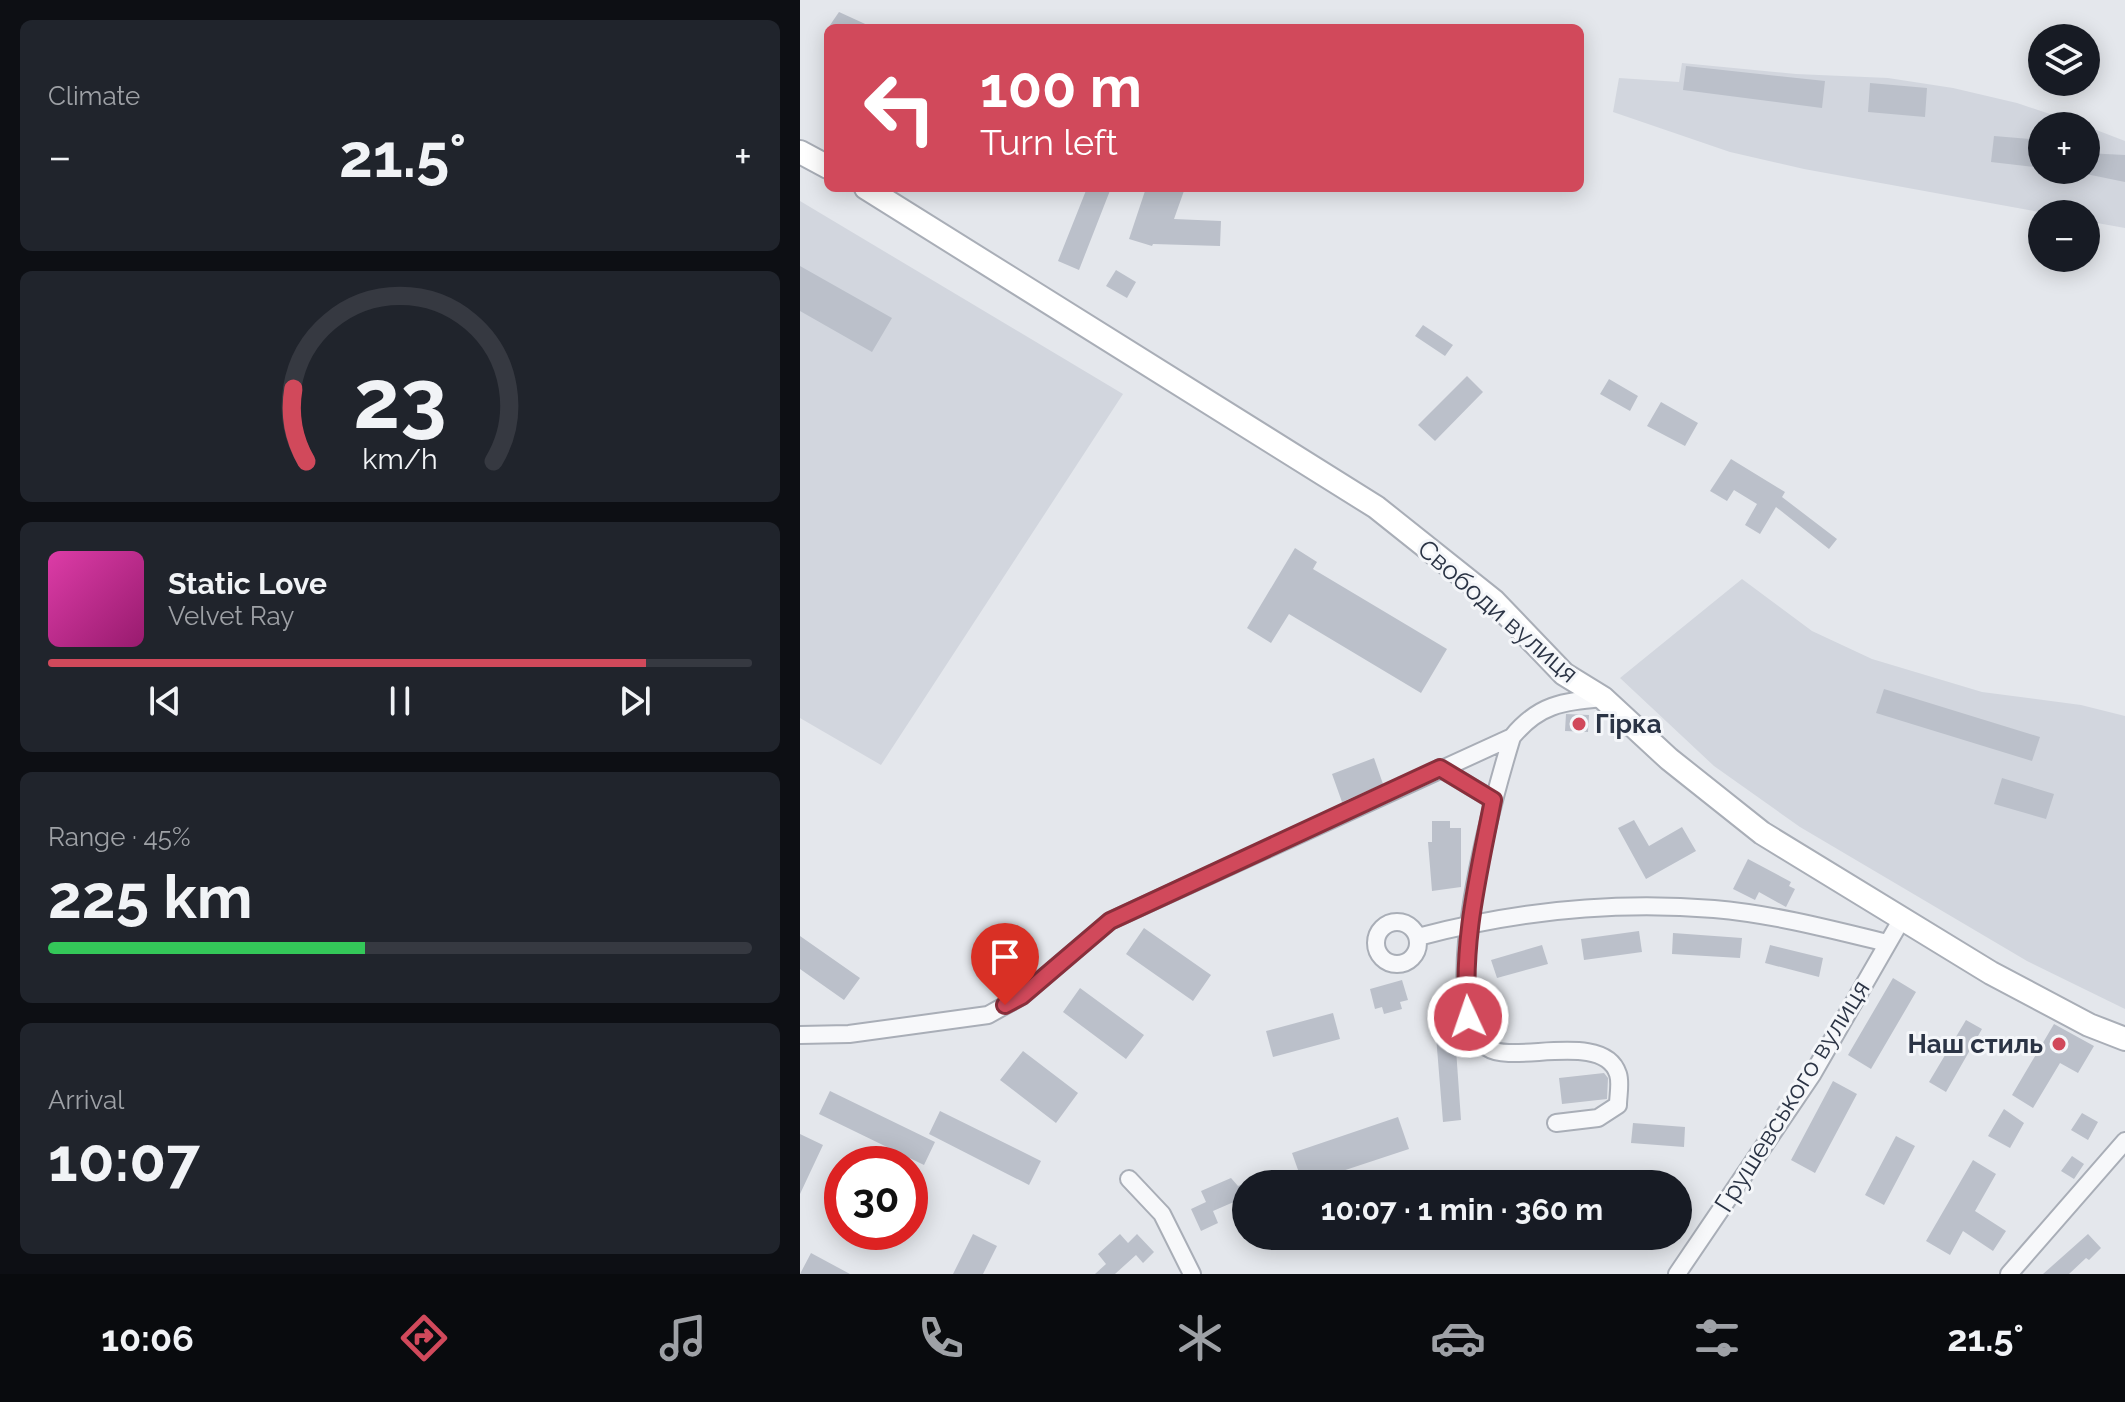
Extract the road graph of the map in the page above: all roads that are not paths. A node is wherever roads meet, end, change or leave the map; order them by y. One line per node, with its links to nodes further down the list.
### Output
1 (800, 152): 2 (main road)
2 (824, 165)
3 (872, 192): 4 (main road, Свободи вулиця)
4 (1603, 698): 5 (street); 8 (main road, Свободи вулиця)
5 (1512, 737): 6 (street); 7 (street)
6 (1440, 768): 7 (street); 12 (street)
7 (1493, 800): 9 (street)
8 (1903, 917): 11 (street, Грушевського вулиця); 13 (main road, Свободи вулиця)
9 (1468, 924): 10 (street); 11 (street); 14 (street)
10 (1418, 937)
11 (1887, 943): 18 (street, Грушевського вулиця)
12 (800, 1035)
13 (2125, 1039)
14 (1556, 1123)
15 (2125, 1141): 19 (street)
16 (1129, 1179): 17 (street)
17 (1192, 1274)
18 (1677, 1274)
19 (2009, 1274)

